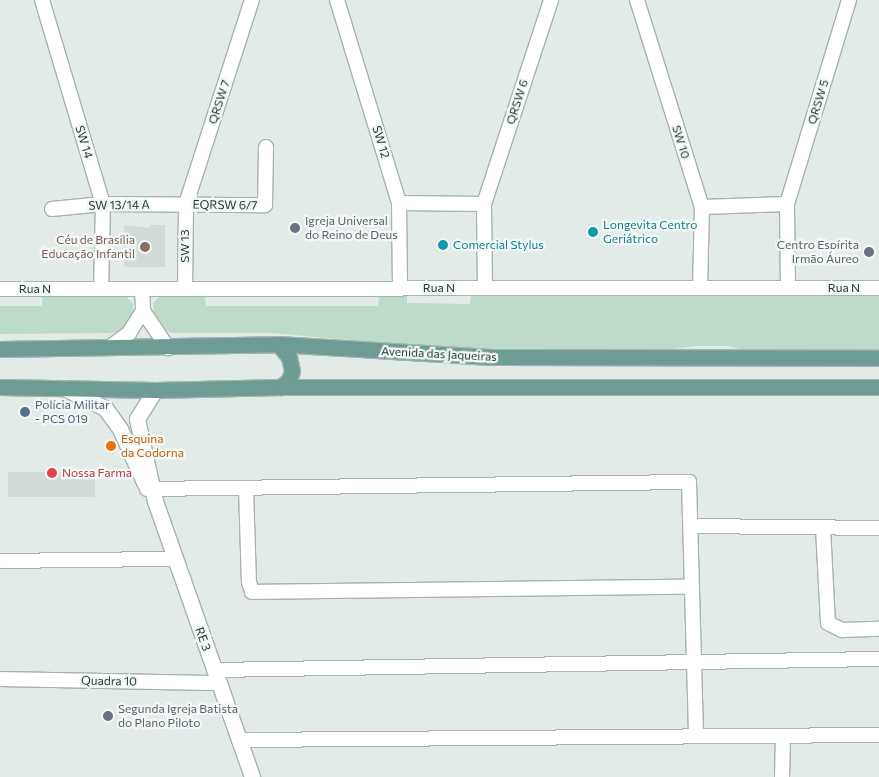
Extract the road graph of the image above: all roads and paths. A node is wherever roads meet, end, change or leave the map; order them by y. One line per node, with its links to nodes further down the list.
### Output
1 (42, 0): 9 (street, SW 14)
2 (252, 0): 10 (street, QRSW 7)
3 (337, 0): 8 (street, SW 12)
4 (551, 0): 11 (street, QRSW 6)
5 (637, 0): 13 (street, SW 10)
6 (849, 0): 12 (street, QRSW 5)
7 (266, 147): 10 (street, EQRSW 6/7)
8 (399, 203): 11 (street); 18 (street, SW 12)
9 (103, 204): 10 (street, SW 13/14 A); 14 (street, SW 13/14 A); 15 (street, SW 14)
10 (186, 204): 17 (street, SW 13)
11 (484, 204): 19 (street, QRSW 6)
12 (787, 204): 13 (street); 21 (street, QRSW 5)
13 (702, 207): 20 (street, SW 10)
14 (52, 209)
15 (101, 288): 16 (street, Rua N); 23 (street, Rua N)
16 (142, 288): 17 (street, Rua N); 24 (street)
17 (185, 288): 18 (street, Rua N)
18 (400, 288): 19 (street, Rua N)
19 (485, 288): 20 (street, Rua N)
20 (700, 288): 21 (street, Rua N)
21 (788, 288): 22 (street, Rua N)
22 (879, 288)
23 (0, 289)
24 (143, 311): 26 (street); 27 (street)
25 (278, 344): 27 (main road, Avenida das Jaqueiras); 29 (main road, Avenida das Jaqueiras); 32 (main road)
26 (110, 347): 27 (main road, Avenida das Jaqueiras); 28 (main road, Avenida das Jaqueiras)
27 (168, 348)
28 (0, 350)
29 (879, 358)
30 (0, 387): 31 (main road)
31 (62, 387): 34 (main road); 36 (street, RE 3)
32 (281, 387): 33 (main road); 34 (main road)
33 (879, 387)
34 (155, 390): 36 (street, RE 3)
35 (246, 488): 36 (street); 37 (street); 42 (street)
36 (152, 493): 40 (street, RE 3)
37 (692, 526): 38 (street); 42 (street)
38 (823, 528): 39 (street); 43 (street)
39 (879, 528)
40 (174, 559): 41 (street); 46 (street, RE 3)
41 (0, 561)
42 (691, 587): 45 (street)
43 (879, 629)
44 (879, 659): 45 (street, Quadra 10)
45 (693, 661): 46 (street, Quadra 10); 48 (street)
46 (216, 676): 47 (street, Quadra 10); 51 (street, RE 3)
47 (0, 679)
48 (696, 734): 50 (street); 51 (street)
49 (879, 734): 50 (street)
50 (783, 736): 53 (street)
51 (239, 740): 52 (street, RE 3)
52 (252, 777)
53 (782, 777)

